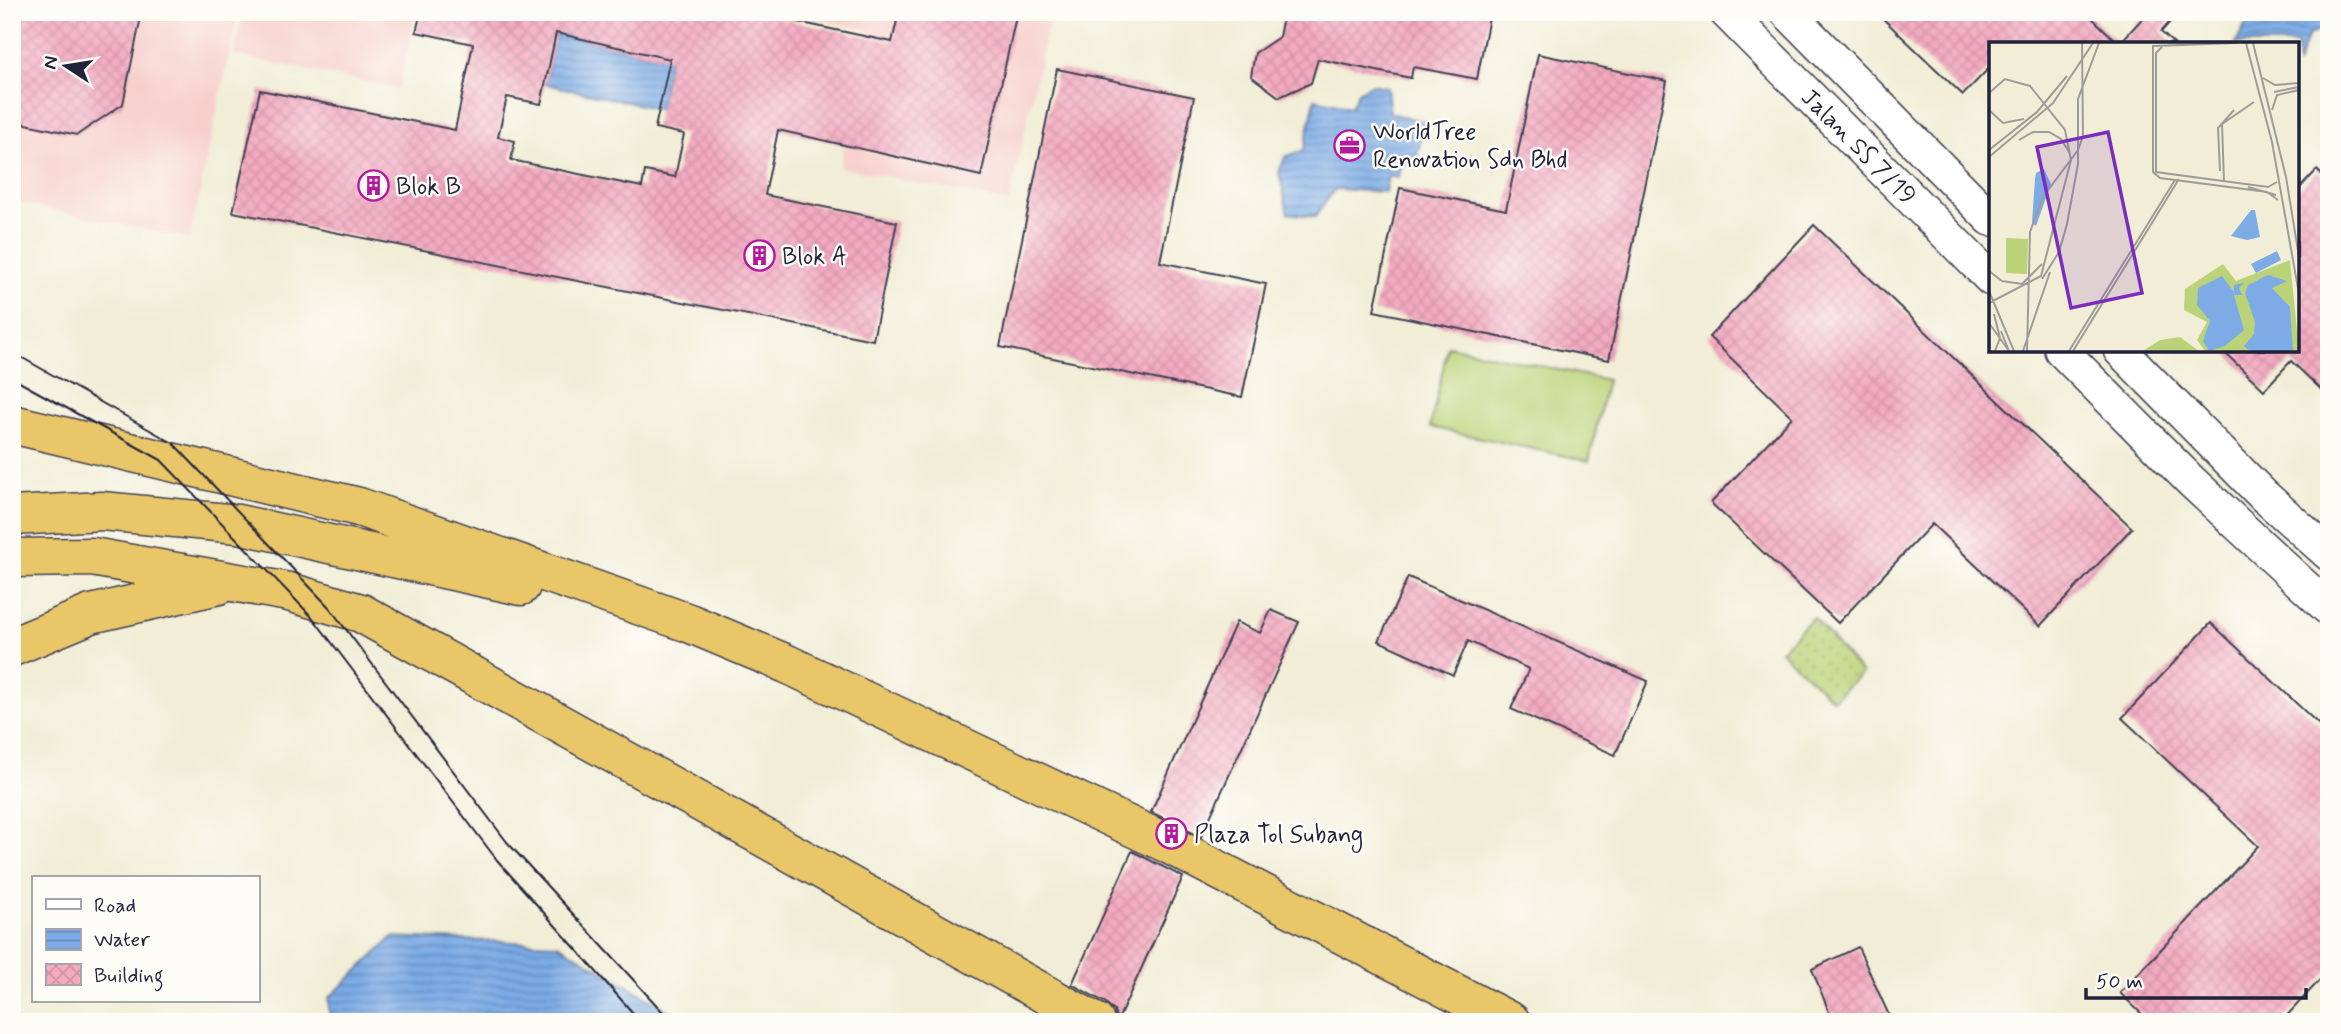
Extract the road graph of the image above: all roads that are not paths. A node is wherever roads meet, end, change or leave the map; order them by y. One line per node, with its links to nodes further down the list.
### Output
1 (1726, 12): 4 (street, Jalan SS 7/19)
2 (1787, 12): 3 (street, Jalan SS 7/19)
3 (1989, 217)
4 (1989, 277)
5 (2063, 352): 12 (street)
6 (2122, 352): 9 (street)
7 (12, 424): 13 (highway)
8 (12, 516): 13 (highway)
9 (2329, 554)
10 (12, 558): 11 (highway)
11 (231, 581): 14 (highway); 15 (highway)
12 (2329, 609)
13 (690, 623): 16 (highway)
14 (12, 647)
15 (1095, 1022)
16 (1511, 1022)

